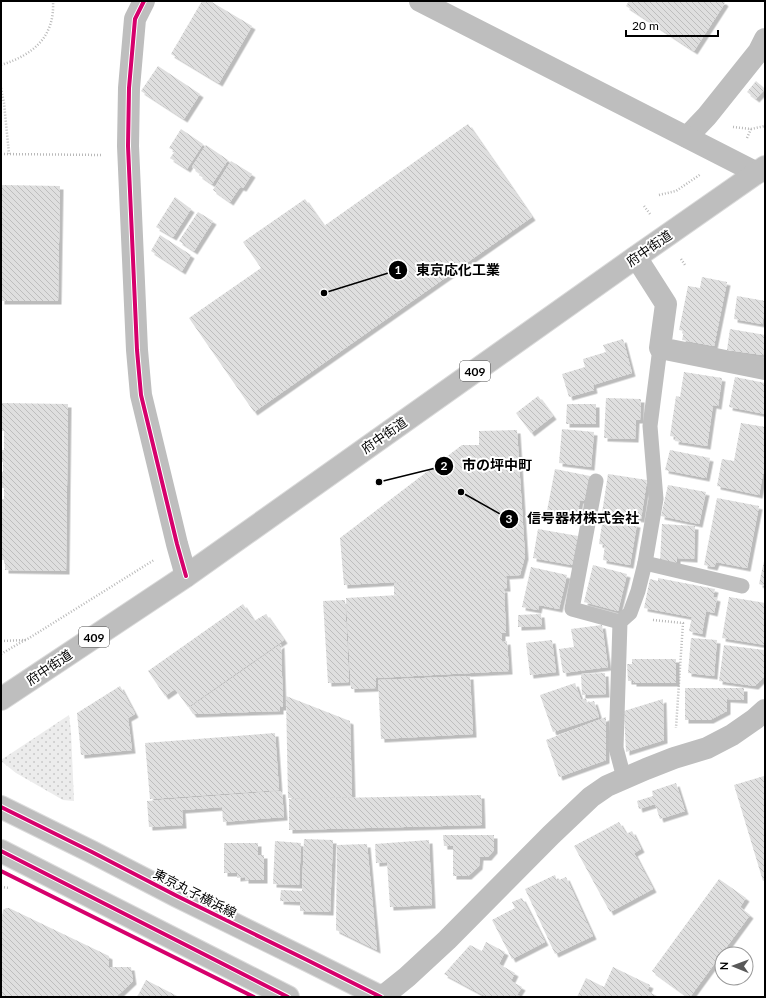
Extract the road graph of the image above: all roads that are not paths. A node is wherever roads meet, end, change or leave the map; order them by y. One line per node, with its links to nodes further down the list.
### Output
1 (144, 1): 11 (main road)
2 (420, 1): 4 (main road)
3 (765, 39): 4 (main road)
4 (687, 137): 5 (main road)
5 (761, 170): 6 (main road, 府中街道 / 409)
6 (636, 257): 7 (main road); 11 (main road, 府中街道 / 409)
7 (660, 348): 8 (main road); 10 (lane)
8 (765, 369)
9 (596, 481): 13 (lane)
10 (645, 563): 12 (lane); 13 (lane)
11 (186, 576): 14 (main road, 府中街道 / 409)
12 (742, 586)
13 (625, 617): 16 (lane)
14 (1, 699)
15 (765, 710): 16 (main road)
16 (624, 778): 20 (main road)
17 (1, 807): 20 (main road, 東京丸子横浜線)
18 (1, 851): 19 (main road)
19 (288, 997)
20 (381, 997)

